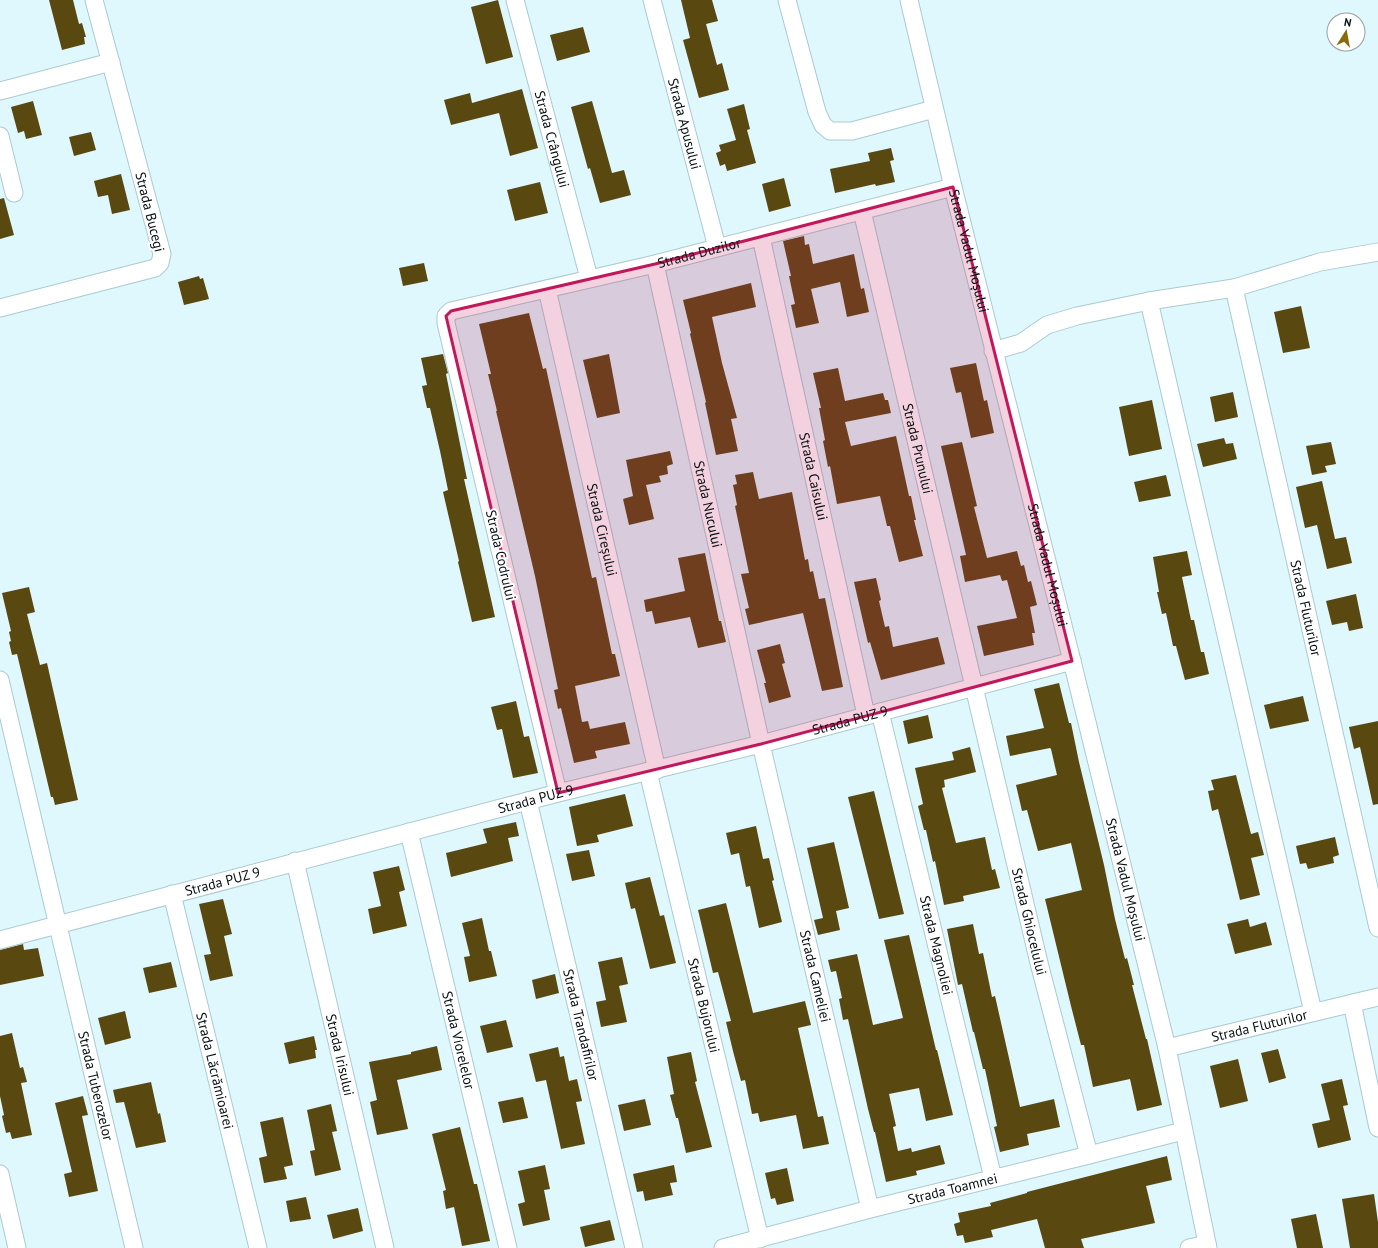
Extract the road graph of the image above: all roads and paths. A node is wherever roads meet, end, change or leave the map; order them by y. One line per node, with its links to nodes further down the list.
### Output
1 (94, 0): 6 (street, Strada Bucegi)
2 (515, 0): 17 (street, Strada Crângului)
3 (652, 0): 14 (street, Strada Apusului)
4 (787, 0): 8 (street)
5 (909, 0): 8 (street, Strada Vadul Moșului)
6 (111, 62): 7 (street); 21 (street, Strada Bucegi)
7 (0, 91)
8 (934, 109): 10 (street, Strada Vadul Moșului)
9 (0, 136): 11 (street)
10 (953, 187): 12 (street, Strada Duzilor); 23 (street, Strada Vadul Moșului)
11 (14, 193)
12 (862, 211): 13 (street, Strada Duzilor); 26 (street, Strada Prunului)
13 (761, 237): 14 (street, Strada Duzilor); 27 (street, Strada Caisului)
14 (717, 248): 16 (street, Strada Duzilor)
15 (1378, 252): 18 (street)
16 (655, 264): 17 (street, Strada Duzilor); 28 (street, Strada Nucului)
17 (589, 278): 19 (street, Strada Duzilor)
18 (1234, 288): 20 (street); 36 (street, Strada Fluturilor)
19 (547, 289): 22 (street, Strada Duzilor); 29 (street, Strada Cireșului)
20 (1149, 301): 23 (street); 40 (street)
21 (0, 308)
22 (446, 316): 30 (street, Strada Codrului)
23 (994, 351): 24 (street, Strada Vadul Moșului)
24 (1072, 661): 26 (street, Strada PUZ 9); 41 (street, Strada Vadul Moșului)
25 (0, 680): 35 (street, Strada Tuberozelor)
26 (973, 687): 27 (street, Strada PUZ 9); 44 (street, Strada Ghiocelului)
27 (873, 713): 28 (street, Strada PUZ 9); 46 (street, Strada Magnoliei)
28 (761, 744): 29 (street, Strada PUZ 9); 47 (street, Strada Cameliei)
29 (652, 771): 30 (street, Strada PUZ 9); 48 (street, Strada Bujorului)
30 (558, 793): 31 (street, Strada PUZ 9)
31 (528, 802): 32 (street, Strada PUZ 9); 55 (street, Strada Trandafirilor)
32 (409, 832): 33 (street, Strada PUZ 9); 54 (street, Strada Viorelelor)
33 (295, 862): 34 (street, Strada PUZ 9); 53 (street, Strada Irisului)
34 (172, 894): 35 (street, Strada PUZ 9); 52 (street, Strada Lăcrămioarei)
35 (58, 924): 37 (street, Strada PUZ 9); 51 (street, Strada Tuberozelor)
36 (1378, 928)
37 (0, 940)
38 (1378, 997): 39 (street, Strada Fluturilor)
39 (1352, 1004): 40 (street, Strada Fluturilor); 42 (street)
40 (1313, 1012): 41 (street, Strada Fluturilor)
41 (1167, 1048): 43 (street, Strada Vadul Moșului)
42 (1378, 1128)
43 (1183, 1131): 44 (street, Strada Toamnei); 49 (street, Strada Vadul Moșului)
44 (1089, 1155): 46 (street, Strada Toamnei)
45 (0, 1174): 50 (street)
46 (993, 1178): 47 (street, Strada Toamnei)
47 (870, 1209): 48 (street, Strada Toamnei)
48 (760, 1239): 56 (street, Strada Toamnei)
49 (1208, 1246): 57 (street)
50 (17, 1248)
51 (134, 1248)
52 (258, 1248)
53 (385, 1248)
54 (508, 1248)
55 (634, 1248)
56 (723, 1248)
57 (1189, 1248)

